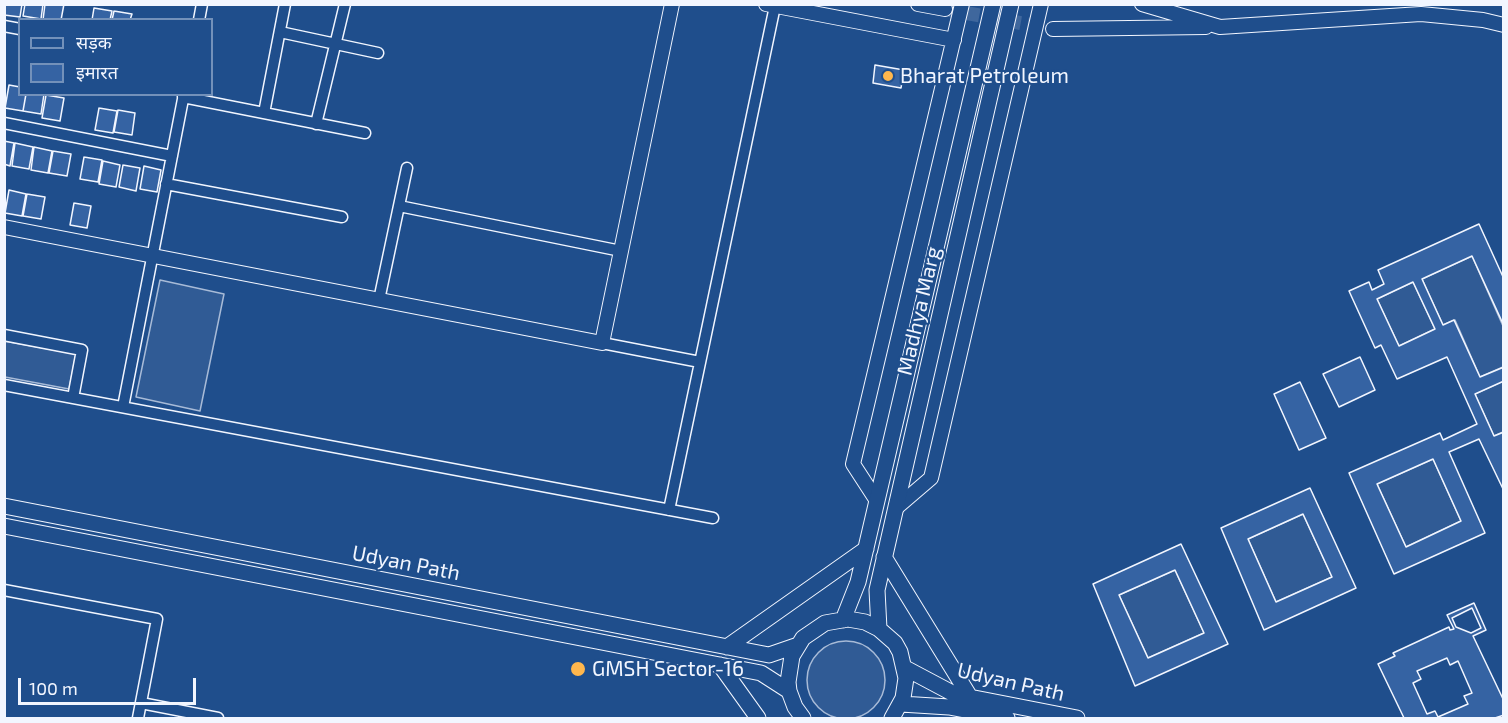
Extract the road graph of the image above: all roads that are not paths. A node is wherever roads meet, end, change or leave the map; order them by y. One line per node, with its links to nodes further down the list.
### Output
1 (285, 4): 15 (street)
2 (345, 4): 17 (street)
3 (672, 4): 30 (street)
4 (918, 4): 11 (street)
5 (962, 4): 16 (street)
6 (993, 4): 39 (main road, Madhya Marg)
7 (1011, 4): 41 (main road, Madhya Marg)
8 (1041, 4): 41 (street)
9 (1142, 4): 13 (street)
10 (770, 5): 16 (street); 35 (street)
11 (945, 9)
12 (1503, 25): 13 (street)
13 (1220, 27): 14 (street)
14 (1053, 28)
15 (280, 32): 17 (street); 20 (street)
16 (954, 40): 39 (street)
17 (335, 44): 18 (street); 22 (street)
18 (378, 53)
19 (184, 96): 20 (street); 24 (street)
20 (264, 113): 22 (street)
21 (4, 123): 24 (street)
22 (316, 124): 23 (street)
23 (365, 134)
24 (172, 156): 26 (street)
25 (407, 168): 27 (street)
26 (166, 184): 28 (street); 31 (street)
27 (399, 206): 30 (street); 32 (street)
28 (342, 217)
29 (4, 227): 31 (street)
30 (621, 251): 34 (street)
31 (152, 256): 32 (street); 38 (street)
32 (379, 300): 34 (street)
33 (4, 335): 37 (street)
34 (602, 343): 35 (street)
35 (700, 363): 42 (street)
36 (4, 385): 37 (street)
37 (73, 398): 38 (street)
38 (123, 407): 42 (street)
39 (877, 501): 45 (main road, Madhya Marg)
40 (4, 506): 51 (main road, Udyan Path)
41 (896, 508): 46 (main road, Madhya Marg)
42 (669, 510): 43 (street)
43 (713, 518)
44 (4, 526): 52 (main road, Udyan Path)
45 (866, 549): 48 (main road, Madhya Marg); 51 (main road)
46 (884, 556): 49 (main road, Madhya Marg); 57 (main road)
47 (4, 590): 55 (street)
48 (843, 620): 49 (main road); 50 (main road)
49 (879, 629): 53 (main road)
50 (798, 645): 51 (main road, Udyan Path); 54 (main road)
51 (727, 647)
52 (720, 665): 54 (main road, Udyan Path); 60 (main road)
53 (905, 668): 56 (main road); 57 (main road, Udyan Path)
54 (789, 691): 61 (main road)
55 (141, 703): 58 (street); 59 (street)
56 (901, 704): 57 (main road, Udyan Path); 62 (main road)
57 (961, 709): 63 (main road, Udyan Path); 64 (main road, Udyan Path)
58 (138, 718)
59 (218, 718)
60 (758, 718)
61 (803, 718)
62 (892, 718)
63 (1006, 718)
64 (1077, 718)

